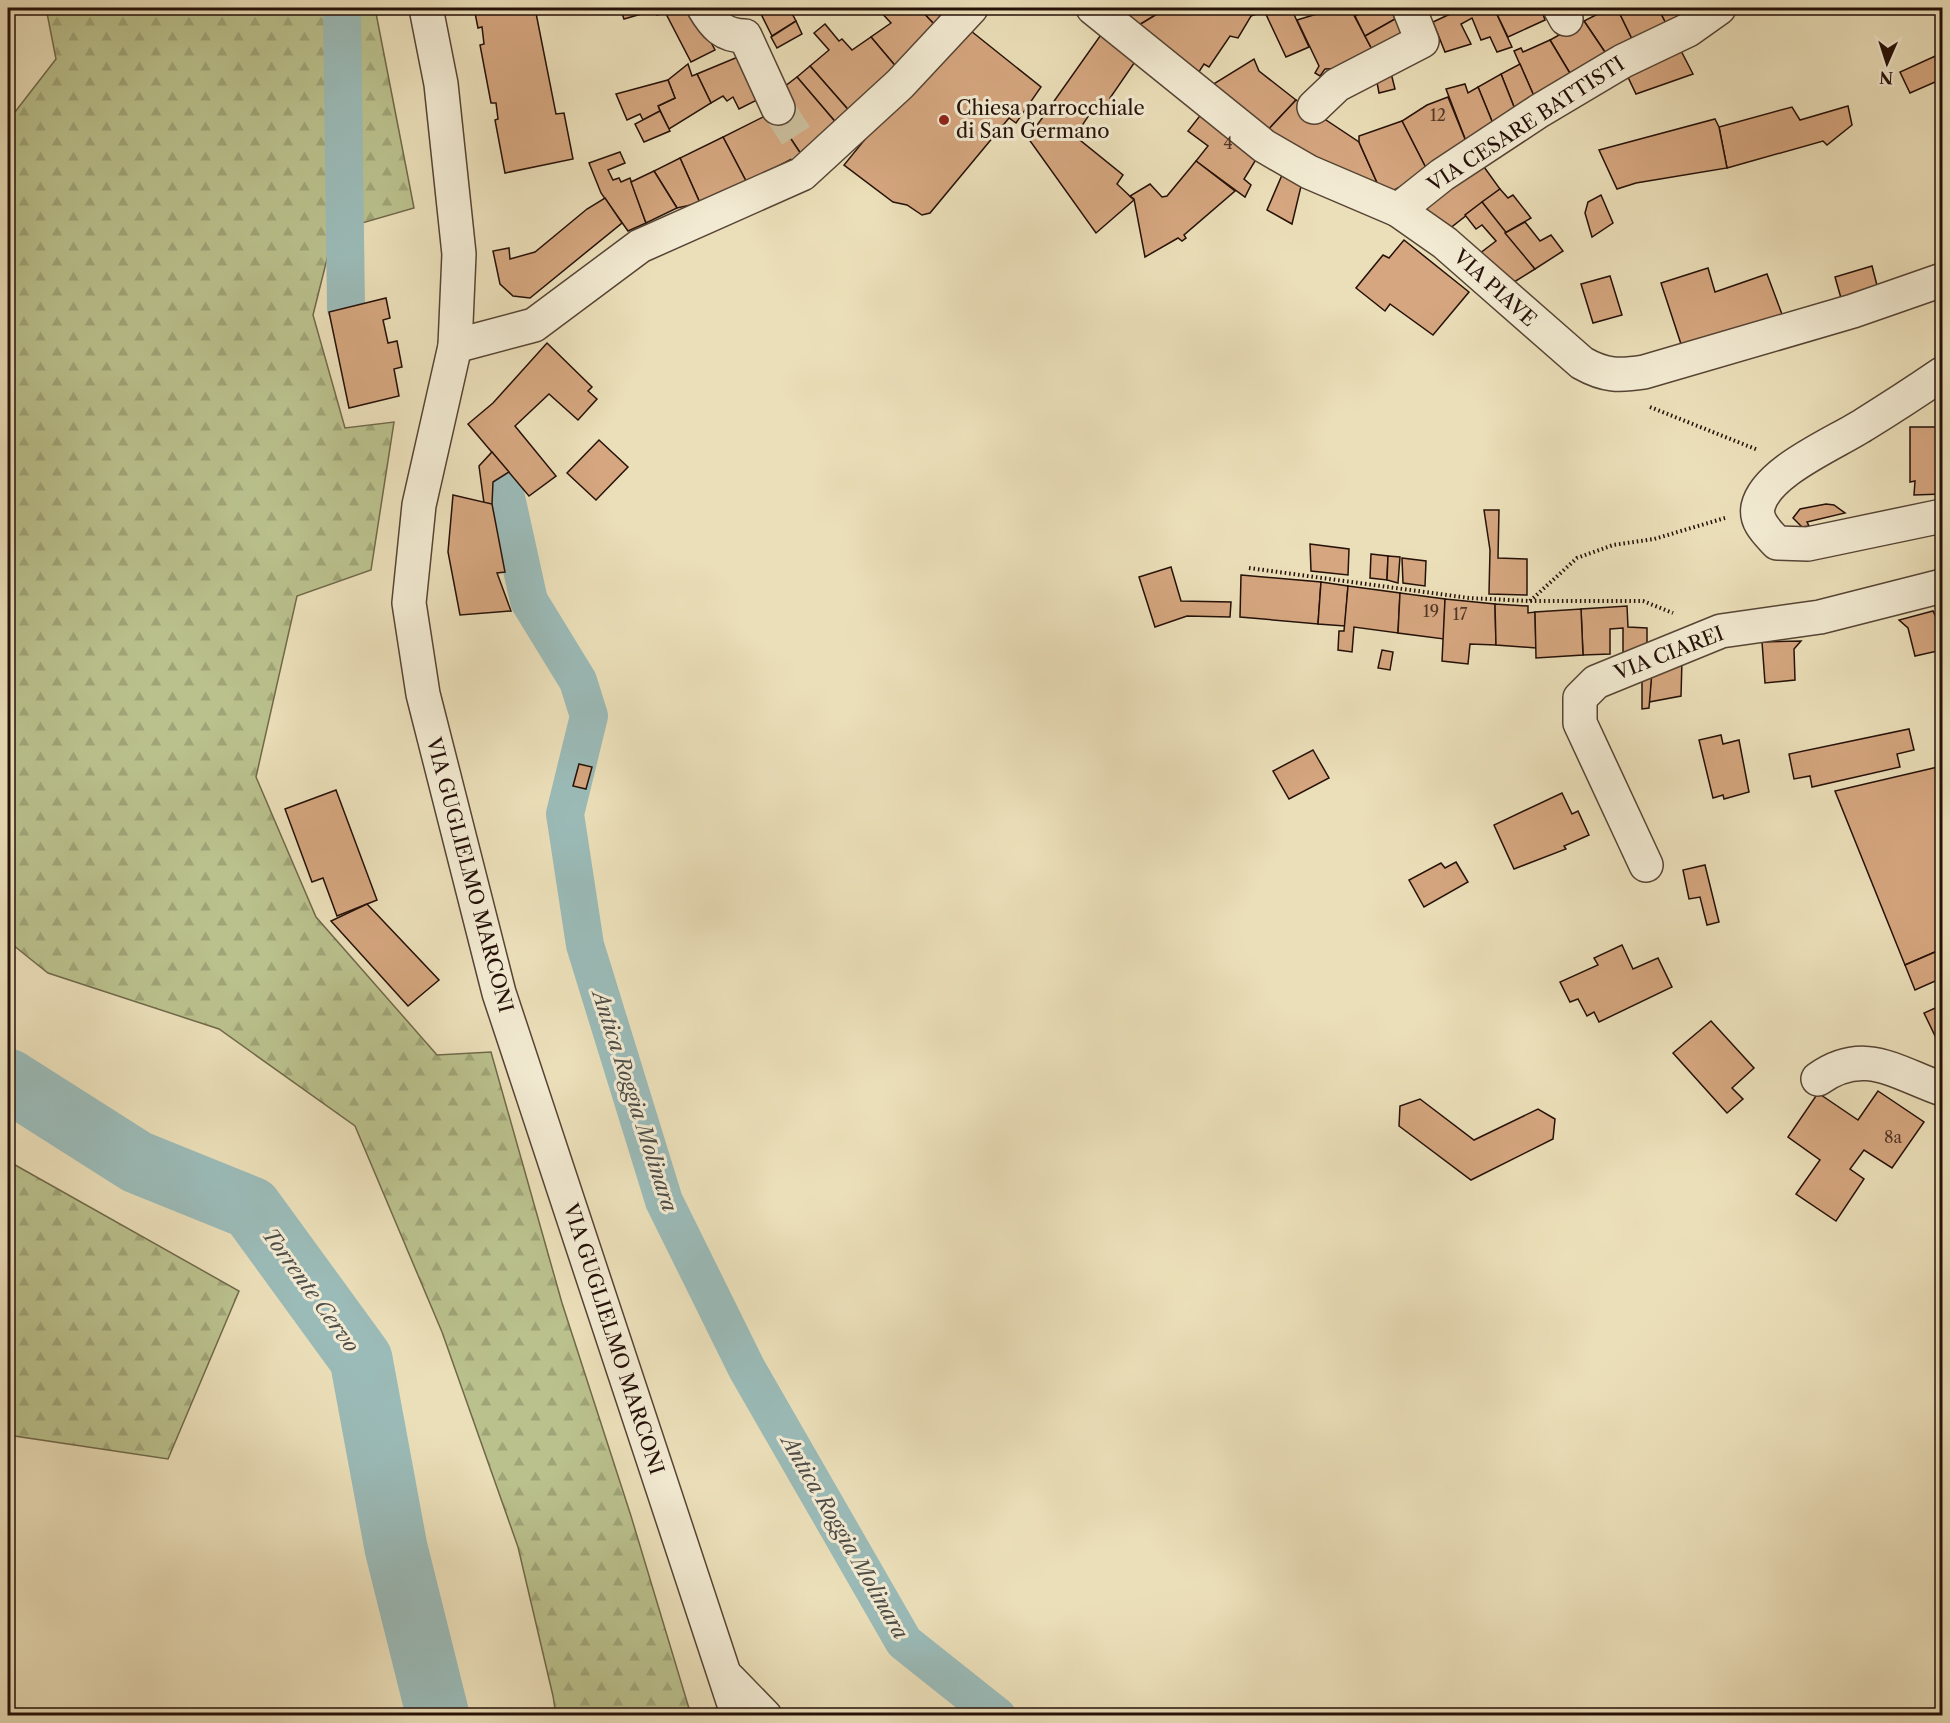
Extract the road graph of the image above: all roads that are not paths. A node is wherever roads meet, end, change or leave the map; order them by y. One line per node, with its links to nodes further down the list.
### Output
1 (426, 8): 11 (street, VIA GUGLIELMO MARCONI)
2 (704, 8): 8 (street)
3 (971, 8): 11 (street)
4 (1093, 8): 9 (street, VIA PIAVE)
5 (1409, 8): 7 (street)
6 (1719, 8): 9 (street, VIA CESARE BATTISTI)
7 (1314, 107)
8 (778, 108)
9 (1398, 210): 10 (street, VIA PIAVE)
10 (1942, 280)
11 (455, 346): 18 (street, VIA GUGLIELMO MARCONI)
12 (1942, 374): 13 (street)
13 (1942, 516)
14 (1942, 586): 15 (street, VIA CIAREI)
15 (1646, 865)
16 (1818, 1079): 17 (street)
17 (1942, 1089)
18 (726, 1676): 19 (street, VIA GUGLIELMO MARCONI); 20 (street)
19 (738, 1716)
20 (765, 1716)

